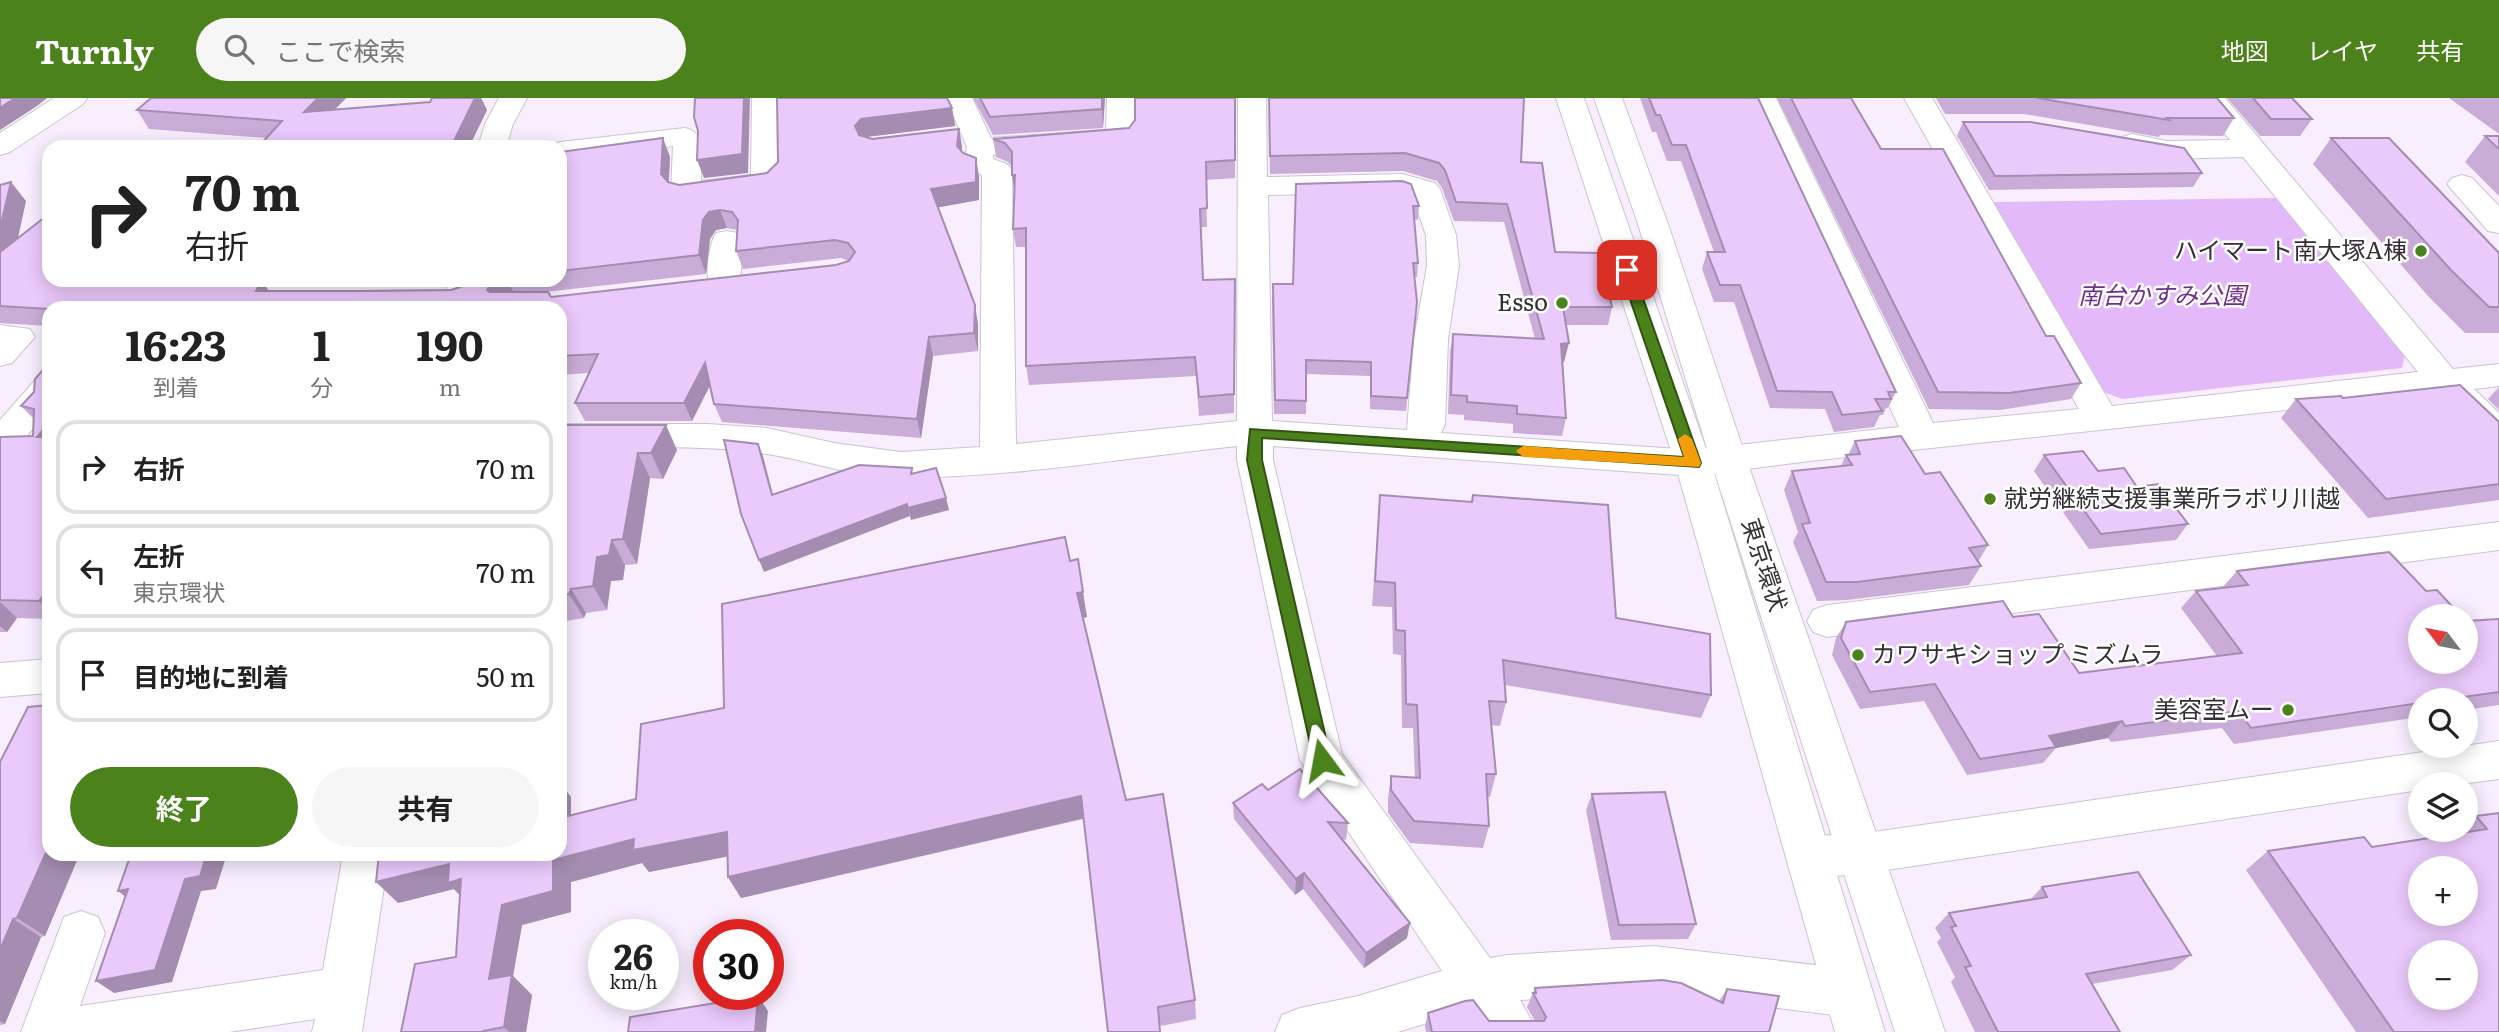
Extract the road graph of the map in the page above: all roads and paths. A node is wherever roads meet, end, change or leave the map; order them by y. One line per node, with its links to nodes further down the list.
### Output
1 (73, 98): 15 (main road)
2 (766, 98): 17 (main road)
3 (1121, 98): 13 (main road)
4 (1252, 98): 21 (main road)
5 (1570, 98): 39 (main road, 東京環状)
6 (1608, 98): 39 (main road, 東京環状)
7 (1762, 98): 34 (main road)
8 (1918, 98): 30 (main road)
9 (2210, 98): 16 (main road)
10 (517, 99): 14 (main road)
11 (934, 99): 13 (main road)
12 (2102, 138): 16 (main road)
13 (969, 139): 38 (main road)
14 (494, 140)
15 (0, 146)
16 (2252, 149): 28 (main road)
17 (567, 150)
18 (667, 158): 19 (main road)
19 (567, 164)
20 (2462, 184): 22 (main road)
21 (1253, 186): 31 (main road); 37 (main road)
22 (2499, 224)
23 (727, 240): 24 (main road)
24 (723, 285)
25 (0, 336): 26 (main road)
26 (0, 355)
27 (2499, 375): 28 (main road)
28 (2445, 382): 30 (main road); 32 (main road)
29 (42, 394): 35 (main road)
30 (2102, 419): 34 (main road)
31 (1255, 432): 37 (main road); 38 (main road); 49 (main road)
32 (2499, 433)
33 (567, 436): 38 (main road)
34 (1921, 436): 39 (main road)
35 (1, 440): 36 (main road)
36 (42, 440)
37 (1419, 444): 39 (main road)
38 (998, 459)
39 (1711, 460): 45 (main road, 東京環状); 46 (main road, 東京環状)
40 (2499, 536): 41 (main road)
41 (1827, 621)
42 (42, 677): 43 (main road)
43 (0, 680)
44 (2499, 760): 45 (main road)
45 (1860, 854): 46 (main road); 56 (main road, 東京環状)
46 (1809, 857): 51 (main road, 東京環状)
47 (365, 861): 50 (main road)
48 (81, 933): 52 (main road)
49 (1479, 984): 51 (main road); 54 (main road); 55 (main road)
50 (339, 1012): 53 (main road)
51 (1854, 1012)
52 (46, 1032)
53 (71, 1032)
54 (1300, 1032)
55 (1513, 1032)
56 (1920, 1032)

